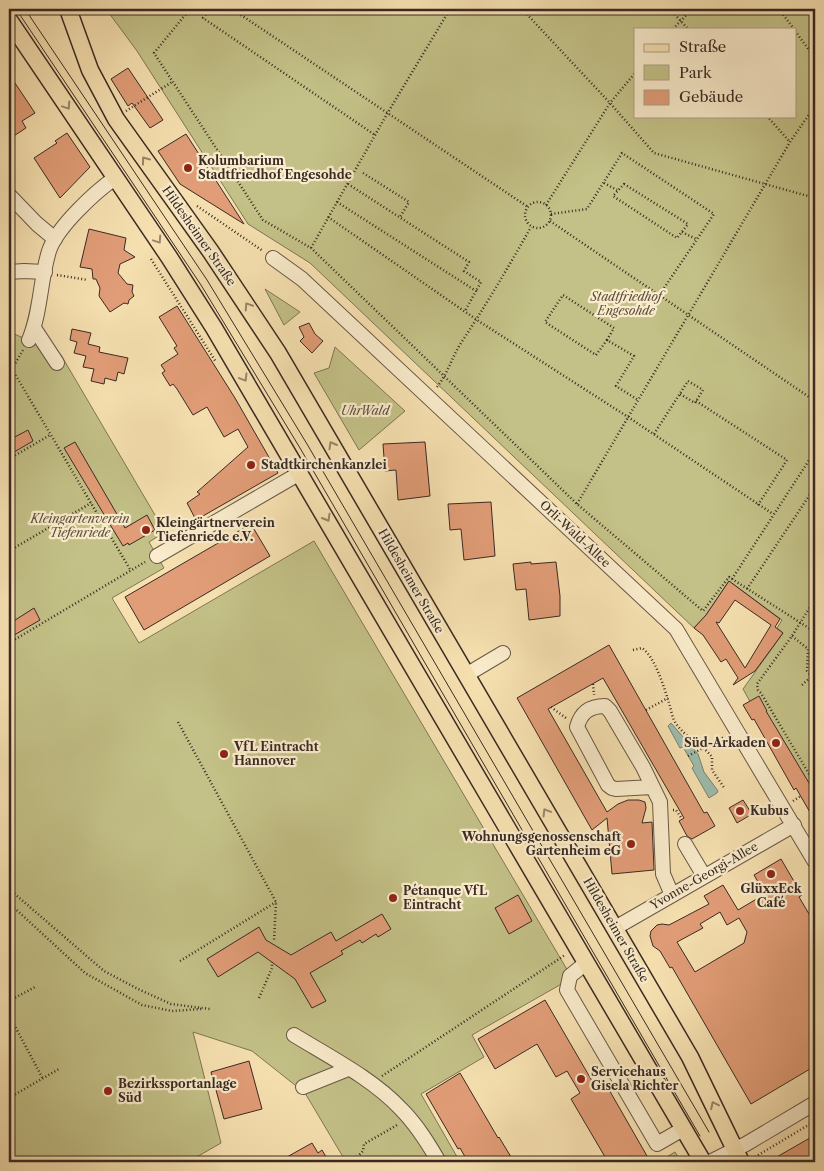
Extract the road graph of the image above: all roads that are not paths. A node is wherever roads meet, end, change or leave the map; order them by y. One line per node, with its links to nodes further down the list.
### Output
1 (68, 9): 13 (main road, Hildesheimer Straße, one-way to 1)
2 (9, 20): 3 (main road, one-way to 3)
3 (115, 178): 5 (street); 10 (main road, one-way to 10)
4 (9, 195): 5 (street)
5 (55, 239): 8 (street)
6 (272, 258): 15 (street, Orli-Wald-Allee)
7 (9, 272): 8 (street)
8 (44, 272): 9 (street)
9 (57, 363)
10 (300, 473): 11 (street); 21 (main road, one-way to 21)
11 (157, 556)
12 (503, 653): 13 (street)
13 (466, 675): 20 (main road, Hildesheimer Straße, one-way to 13)
14 (652, 787): 14 (street); 19 (street)
15 (794, 825): 17 (street, Orli-Wald-Allee); 18 (street, Yvonne-Georgi-Allee)
16 (685, 844): 18 (street)
17 (815, 862)
18 (704, 876): 19 (street, Yvonne-Georgi-Allee)
19 (672, 895): 20 (street, Yvonne-Georgi-Allee)
20 (615, 928): 27 (main road, Hildesheimer Straße, one-way to 20)
21 (586, 963): 26 (main road); 26 (street)
22 (294, 1035): 23 (street)
23 (348, 1069): 24 (street); 28 (street)
24 (303, 1087)
25 (815, 1103): 27 (street)
26 (683, 1129): 29 (main road)
27 (743, 1156): 30 (street)
28 (439, 1162)
29 (703, 1162)
30 (710, 1162)

